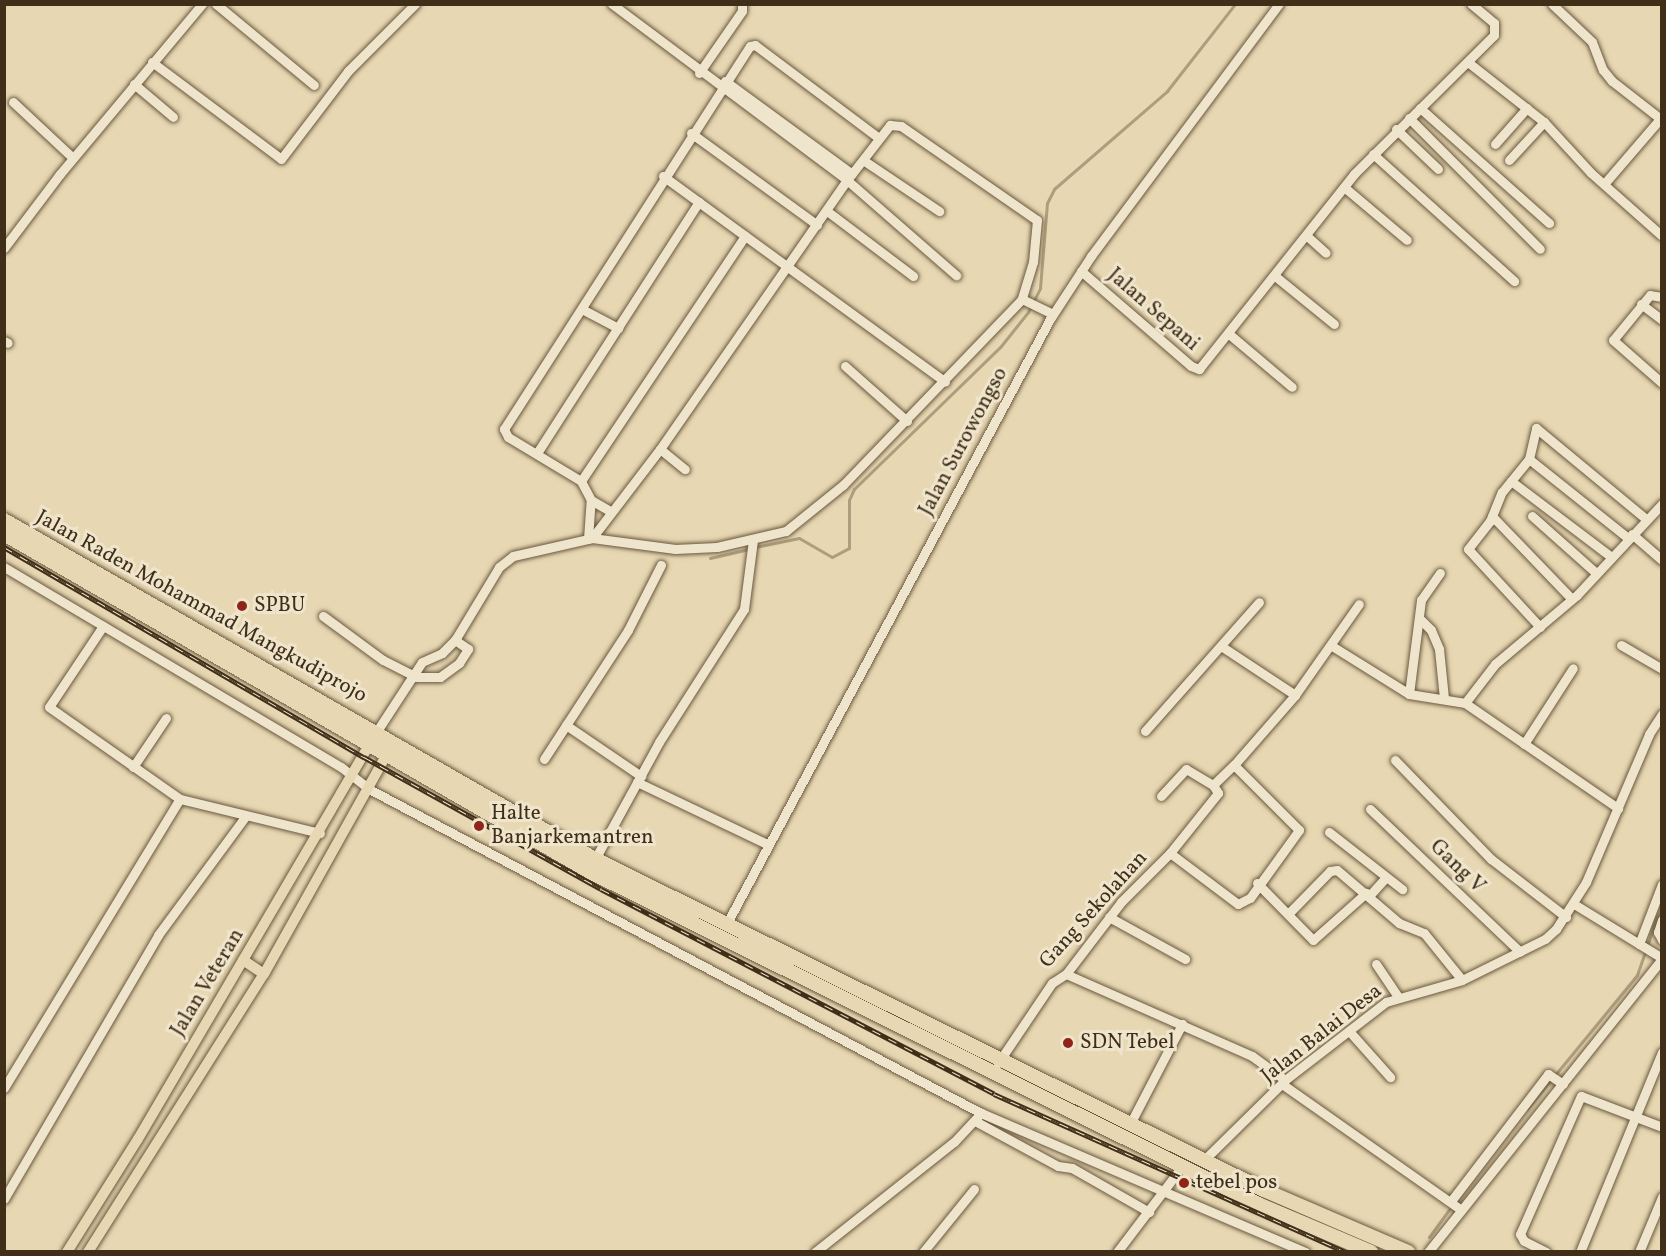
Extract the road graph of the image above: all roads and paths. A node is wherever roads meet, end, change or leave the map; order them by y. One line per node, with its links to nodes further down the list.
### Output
1 (202, 4): 9 (street)
2 (216, 4): 14 (street)
3 (415, 4): 9 (street)
4 (612, 4): 11 (street)
5 (742, 4): 11 (street)
6 (1280, 4): 48 (street, Jalan Surowongso)
7 (1472, 4): 10 (street)
8 (1552, 4): 20 (street)
9 (152, 62): 12 (street)
10 (1469, 63): 16 (street); 17 (street)
11 (699, 73): 13 (street)
12 (134, 84): 18 (street); 27 (street)
13 (722, 84): 23 (street); 24 (street); 32 (street)
14 (314, 85)
15 (12, 102): 27 (street)
16 (1420, 108): 19 (street); 38 (street)
17 (1527, 108): 21 (street); 25 (street)
18 (173, 117)
19 (1409, 118): 22 (street); 45 (street)
20 (1661, 120): 33 (street)
21 (1544, 122): 29 (street); 33 (street)
22 (1396, 129): 26 (street); 30 (street)
23 (691, 133): 31 (street); 39 (street)
24 (879, 138): 28 (street); 54 (street)
25 (1495, 144)
26 (1373, 154): 34 (street); 52 (street)
27 (73, 158): 44 (street)
28 (863, 160): 32 (street); 37 (street)
29 (1509, 160)
30 (1438, 169)
31 (663, 176): 35 (street); 56 (street)
32 (849, 177): 36 (street); 49 (street)
33 (1604, 184): 40 (street)
34 (1344, 187): 42 (street); 43 (street)
35 (699, 202): 41 (street); 60 (street)
36 (827, 211): 39 (street); 50 (street)
37 (939, 211)
38 (1549, 223)
39 (817, 225): 47 (street)
40 (1661, 235)
41 (745, 236): 47 (street); 71 (street)
42 (1306, 236): 46 (street); 51 (street)
43 (1407, 240)
44 (4, 248)
45 (1540, 249)
46 (1326, 253)
47 (789, 268): 63 (street); 67 (street)
48 (1082, 271): 57 (street, Jalan Surowongso); 61 (street, Jalan Sepani)
49 (956, 275)
50 (913, 276)
51 (1275, 276): 59 (street); 61 (street)
52 (1514, 281)
53 (1662, 297): 55 (street)
54 (1029, 303): 57 (street); 63 (street)
55 (1641, 304): 58 (street); 64 (street)
56 (582, 309): 60 (street); 68 (street)
57 (1053, 314): 132 (street, Jalan Surowongso)
58 (1662, 320)
59 (1334, 324)
60 (618, 328): 68 (street)
61 (1229, 334): 65 (street)
62 (845, 366): 66 (street)
63 (945, 382): 66 (street)
64 (1662, 383)
65 (1292, 387)
66 (907, 421): 83 (street)
67 (660, 449): 70 (street); 75 (street)
68 (537, 453): 71 (street)
69 (1529, 459): 72 (street); 78 (street); 81 (street)
70 (685, 469)
71 (581, 481): 73 (street)
72 (1511, 481): 76 (street); 84 (street)
73 (591, 500): 75 (street); 82 (street)
74 (1662, 504): 78 (street)
75 (610, 511): 82 (street)
76 (1492, 516): 90 (street); 96 (street)
77 (1532, 516): 89 (street)
78 (1646, 519): 81 (street)
79 (4, 520): 111 (highway, Jalan Raden Mohammad Mangkudiprojo)
80 (4, 534): 115 (highway, Jalan Raden Mohammad Mangkudiprojo)
81 (1630, 536): 84 (street); 85 (street)
82 (590, 539): 83 (street); 97 (street)
83 (753, 541): 122 (street)
84 (1610, 556): 89 (street)
85 (1662, 560)
86 (662, 565): 110 (street)
87 (4, 567): 95 (street)
88 (1440, 573): 94 (street)
89 (1596, 573): 90 (street)
90 (1572, 599): 96 (street)
91 (1259, 602): 99 (street)
92 (1359, 604): 100 (street)
93 (323, 616): 103 (street)
94 (1419, 618): 104 (street); 106 (street)
95 (102, 626): 120 (street); 121 (street)
96 (1540, 627): 107 (street)
97 (460, 643): 103 (street); 103 (street)
98 (1621, 645): 102 (street)
99 (1221, 646): 105 (street); 112 (street)
100 (1332, 646): 104 (street); 105 (street)
101 (1573, 668): 114 (street)
102 (1662, 669)
103 (421, 675): 111 (street)
104 (1408, 694): 106 (street)
105 (1295, 695): 119 (street)
106 (1444, 698): 107 (street)
107 (1465, 703): 114 (street)
108 (1662, 714): 127 (street, Jalan Balai Desa)
109 (166, 718): 120 (street)
110 (566, 725): 117 (street); 122 (street)
111 (377, 731): 113 (highway, Jalan Raden Mohammad Mangkudiprojo); 115 (main road, Jalan Veteran)
112 (1145, 731)
113 (395, 741): 116 (main road, Jalan Veteran); 134 (highway, Jalan Raden Mohammad Mangkudiprojo)
114 (1524, 744): 127 (street)
115 (370, 745): 116 (highway, Jalan Raden Mohammad Mangkudiprojo); 121 (main road, Jalan Veteran)
116 (387, 754): 124 (main road, Jalan Veteran); 160 (highway, Jalan Raden Mohammad Mangkudiprojo)
117 (544, 759)
118 (1395, 760): 143 (street)
119 (1234, 765): 123 (street); 136 (street)
120 (133, 767): 126 (street)
121 (353, 778): 124 (street); 131 (main road, Jalan Veteran)
122 (639, 779): 132 (street); 134 (street)
123 (1213, 785): 125 (street); 133 (street)
124 (369, 789): 153 (main road, Jalan Veteran); 167 (street)
125 (1161, 796)
126 (180, 799): 129 (street); 164 (street)
127 (1618, 808): 140 (street, Jalan Balai Desa)
128 (1370, 809): 148 (street, Gang V)
129 (245, 817): 131 (street); 177 (street)
130 (1329, 832): 135 (street)
131 (320, 833): 151 (main road, Jalan Veteran)
132 (769, 845): 145 (street, Jalan Surowongso)
133 (1170, 853): 136 (street, Gang Sekolahan); 142 (street, Gang Sekolahan)
134 (595, 859): 145 (highway, Jalan Raden Mohammad Mangkudiprojo)
135 (1386, 877): 138 (street); 139 (street)
136 (1257, 883): 141 (street)
137 (1662, 884): 147 (street)
138 (1402, 889)
139 (1367, 894): 141 (street); 141 (street); 155 (street)
140 (1574, 904): 143 (street, Jalan Balai Desa); 147 (street)
141 (1287, 914)
142 (1109, 917): 150 (street); 154 (street, Gang Sekolahan)
143 (1566, 917): 148 (street, Jalan Balai Desa)
144 (1662, 920): 146 (street)
145 (726, 925): 160 (highway, Jalan Raden Mohammad Mangkudiprojo)
146 (1662, 940)
147 (1644, 947): 149 (street)
148 (1520, 952): 155 (street, Jalan Balai Desa)
149 (1662, 958): 162 (street)
150 (1185, 959)
151 (243, 960): 153 (main road); 180 (main road, Jalan Veteran)
152 (1376, 964): 156 (street)
153 (264, 974): 181 (main road, Jalan Veteran)
154 (1066, 974): 157 (street); 160 (street, Gang Sekolahan)
155 (1462, 980): 156 (street, Jalan Balai Desa)
156 (1398, 998): 158 (street, Jalan Balai Desa)
157 (1182, 1024): 163 (street); 168 (street)
158 (1349, 1031): 161 (street); 163 (street, Jalan Balai Desa)
159 (1662, 1052): 166 (street)
160 (996, 1066): 168 (highway); 173 (highway)
161 (1389, 1077)
162 (1557, 1080): 165 (street); 165 (street)
163 (1284, 1082): 172 (street, Jalan Balai Desa); 178 (street)
164 (4, 1088)
165 (1529, 1109): 170 (street); 170 (street)
166 (1635, 1116): 169 (street); 189 (street); 190 (street)
167 (978, 1117): 175 (street); 179 (street); 182 (street)
168 (1130, 1124): 172 (highway)
169 (1662, 1127)
170 (1511, 1131): 171 (street); 171 (street)
171 (1493, 1155): 178 (street); 178 (street)
172 (1204, 1160): 187 (highway)
173 (1183, 1165): 175 (street); 186 (highway)
174 (974, 1189): 183 (street)
175 (1166, 1192): 179 (street); 185 (street)
176 (1662, 1197): 191 (street)
177 (4, 1199)
178 (1456, 1206): 188 (street)
179 (1149, 1212): 184 (street)
180 (67, 1251)
181 (88, 1251)
182 (815, 1251)
183 (921, 1251)
184 (1117, 1251)
185 (1305, 1251)
186 (1371, 1251)
187 (1408, 1251)
188 (1428, 1251)
189 (1546, 1251)
190 (1580, 1251)
191 (1639, 1251)

